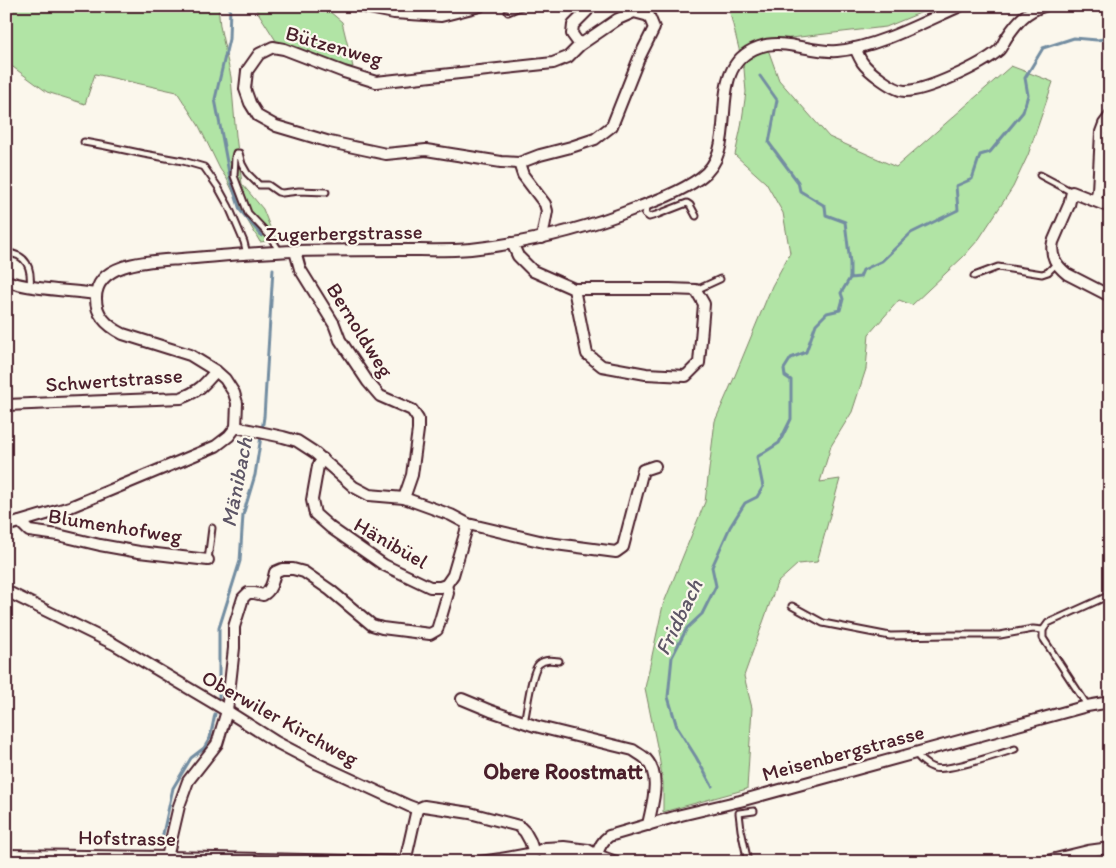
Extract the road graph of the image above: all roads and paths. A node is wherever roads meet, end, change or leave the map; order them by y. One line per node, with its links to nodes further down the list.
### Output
1 (359, 6): 2 (street)
2 (480, 6)
3 (522, 6): 7 (lane)
4 (590, 6): 8 (street)
5 (960, 6): 9 (street, Zugerbergstrasse)
6 (1044, 6): 9 (street)
7 (508, 12)
8 (580, 45): 12 (street, Bützenweg); 12 (street, Bützenweg)
9 (855, 48): 17 (street, Zugerbergstrasse)
10 (1110, 116): 16 (street)
11 (84, 142): 25 (lane)
12 (519, 163): 20 (street)
13 (1040, 174): 15 (lane)
14 (326, 192): 23 (lane)
15 (1072, 192): 16 (street); 26 (street)
16 (1095, 201): 18 (street)
17 (648, 204): 19 (lane); 20 (street, Zugerbergstrasse)
18 (1110, 207)
19 (696, 216)
20 (542, 238): 21 (street, Zugerbergstrasse)
21 (512, 243): 22 (street, Zugerbergstrasse); 31 (street)
22 (295, 251): 23 (street, Zugerbergstrasse); 40 (street, Bernoldweg)
23 (279, 252): 25 (street, Zugerbergstrasse)
24 (6, 253): 30 (lane)
25 (247, 254): 33 (street, Zugerbergstrasse)
26 (1056, 264): 27 (lane); 34 (street)
27 (974, 276)
28 (720, 279): 32 (lane)
29 (6, 281): 30 (street)
30 (30, 287): 33 (street)
31 (574, 289): 32 (street); 32 (street)
32 (696, 290)
33 (95, 294): 35 (street)
34 (1110, 296)
35 (216, 371): 36 (street, Schwertstrasse); 37 (street)
36 (6, 406)
37 (236, 427): 38 (street, Hänibüel); 41 (street)
38 (323, 459): 40 (street, Hänibüel); 46 (street, Hänibüel)
39 (655, 466): 42 (street, Hänibüel)
40 (404, 498): 42 (street, Hänibüel)
41 (20, 522): 43 (street); 45 (street, Blumenhofweg)
42 (468, 524): 46 (street, Hänibüel)
43 (6, 526)
44 (212, 528): 45 (lane)
45 (208, 560)
46 (446, 585): 55 (street)
47 (6, 591): 55 (street, Oberwiler Kirchweg)
48 (1110, 595): 50 (lane)
49 (792, 606): 50 (lane)
50 (1043, 630): 54 (lane)
51 (559, 660): 56 (lane)
52 (462, 699): 56 (street)
53 (1110, 702): 54 (street, Meisenbergstrasse)
54 (1087, 706): 58 (street, Meisenbergstrasse)
55 (227, 711): 59 (street, Oberwiler Kirchweg); 66 (street)
56 (524, 722): 61 (street)
57 (1015, 749): 58 (lane)
58 (915, 753): 61 (street, Meisenbergstrasse)
59 (417, 809): 63 (street, Oberwiler Kirchweg); 68 (street)
60 (754, 811): 71 (lane)
61 (648, 825): 65 (street, Meisenbergstrasse)
62 (1110, 848): 72 (street)
63 (534, 853): 65 (street); 69 (street)
64 (6, 855): 66 (street, Hofstrasse)
65 (597, 855): 70 (street)
66 (167, 859): 67 (street, Hofstrasse)
67 (397, 862)
68 (405, 862)
69 (480, 862)
70 (616, 862)
71 (748, 862)
72 (1043, 862)

